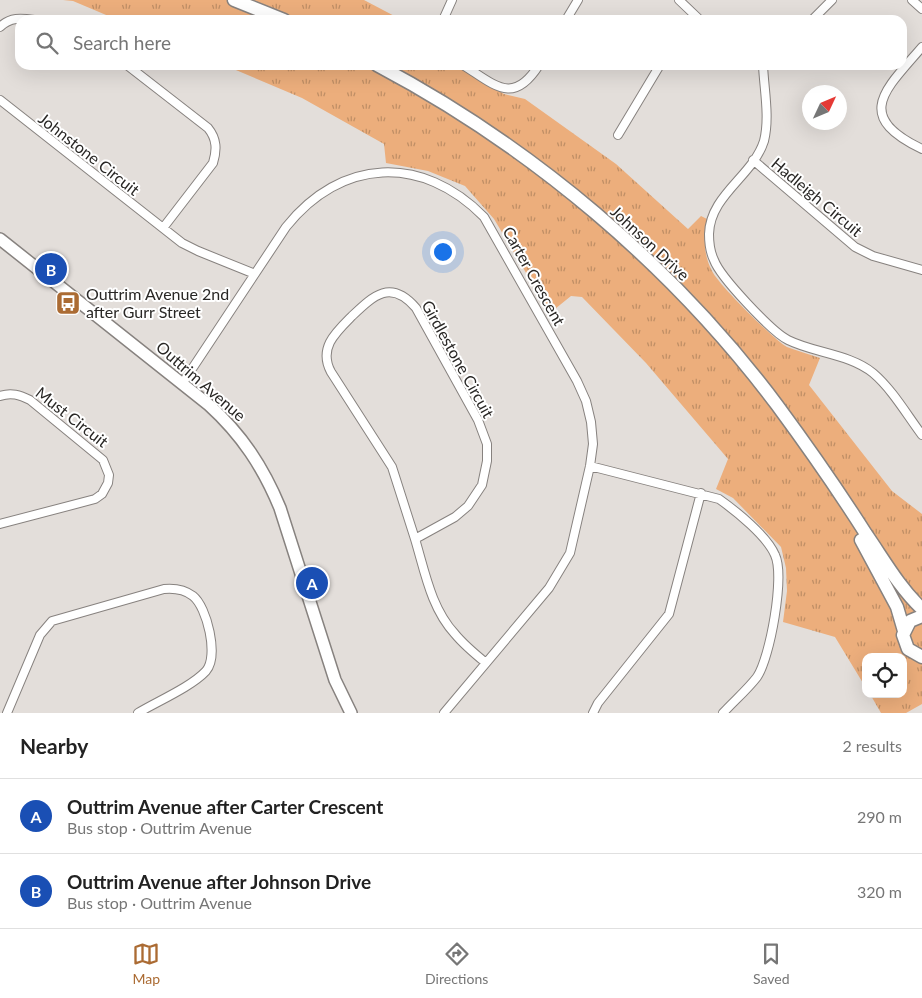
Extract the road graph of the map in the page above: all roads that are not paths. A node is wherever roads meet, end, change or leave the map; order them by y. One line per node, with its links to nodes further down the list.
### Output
1 (234, 0): 8 (main road)
2 (452, 0): 9 (street)
3 (578, 0): 10 (street)
4 (679, 0): 11 (street)
5 (832, 0): 12 (street)
6 (912, 0): 7 (street)
7 (922, 8)
8 (272, 15)
9 (445, 15)
10 (569, 15)
11 (688, 15)
12 (817, 15)
13 (15, 19): 14 (street)
14 (0, 27)
15 (922, 47): 16 (street)
16 (907, 64)
17 (133, 70): 28 (street)
18 (386, 70): 37 (main road, Johnson Drive)
19 (471, 70): 20 (street)
20 (535, 70)
21 (657, 70): 25 (street)
22 (763, 70): 27 (street, Hadleigh Circuit)
23 (902, 70): 26 (street)
24 (0, 100): 28 (street, Johnstone Circuit)
25 (618, 135)
26 (922, 150)
27 (753, 160): 30 (street, Hadleigh Circuit); 34 (street, Hadleigh Circuit)
28 (163, 228): 31 (street, Johnstone Circuit)
29 (0, 239): 32 (street, Outtrim Avenue)
30 (922, 270)
31 (255, 274): 32 (street, Carter Crescent); 35 (street, Carter Crescent)
32 (182, 384): 47 (street, Outtrim Avenue)
33 (0, 396): 38 (street, Must Circuit)
34 (922, 435)
35 (590, 466): 36 (street); 44 (street, Carter Crescent)
36 (701, 493): 49 (street); 50 (street)
37 (845, 504): 40 (main road, Johnson Drive); 42 (main road, Johnson Drive)
38 (0, 524)
39 (415, 539): 39 (street, Girdlestone Circuit); 44 (street, Girdlestone Circuit)
40 (922, 609)
41 (922, 616): 42 (main road)
42 (904, 631): 43 (main road, Johnson Drive)
43 (922, 657)
44 (486, 663): 48 (street, Carter Crescent)
45 (7, 713): 46 (street)
46 (138, 713)
47 (351, 713)
48 (444, 713)
49 (593, 713)
50 (723, 713)

